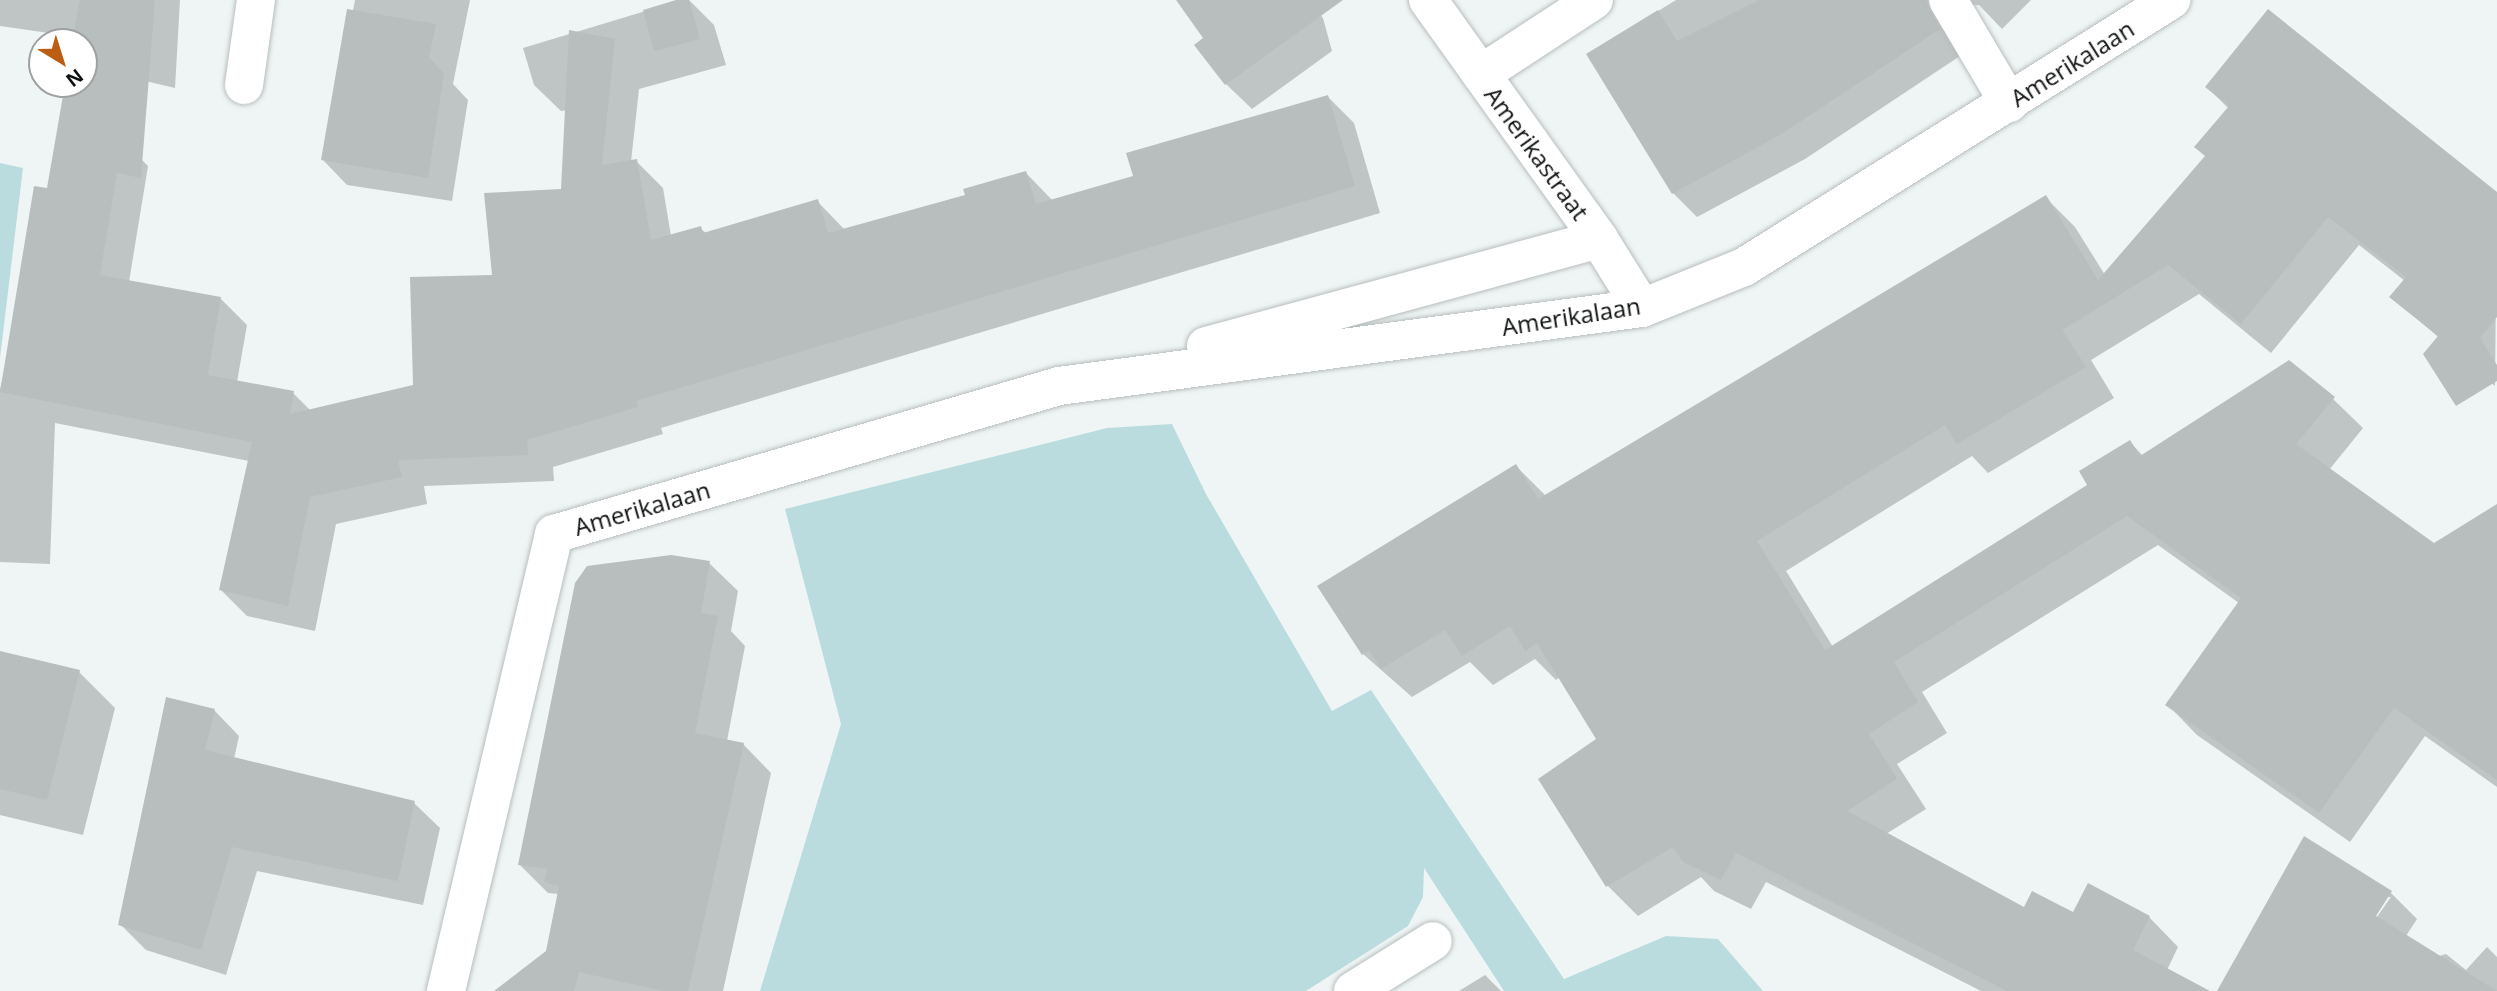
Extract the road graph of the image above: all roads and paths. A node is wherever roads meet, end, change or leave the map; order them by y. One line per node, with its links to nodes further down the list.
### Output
1 (257, 0): 7 (street)
2 (1428, 0): 6 (street, Amerikastraat)
3 (1594, 0): 6 (street)
4 (1948, 0): 8 (street)
5 (2171, 0): 8 (street, Amerikalaan)
6 (1481, 75): 9 (street, Amerikastraat)
7 (244, 85)
8 (2009, 103): 10 (street, Amerikalaan)
9 (1599, 239): 10 (street, Amerikastraat); 11 (street, Amerikalaan)
10 (1642, 308): 11 (street, Amerikalaan)
11 (1059, 386): 13 (street, Amerikalaan)
12 (1433, 941): 14 (street)
13 (446, 991)
14 (1353, 991)

